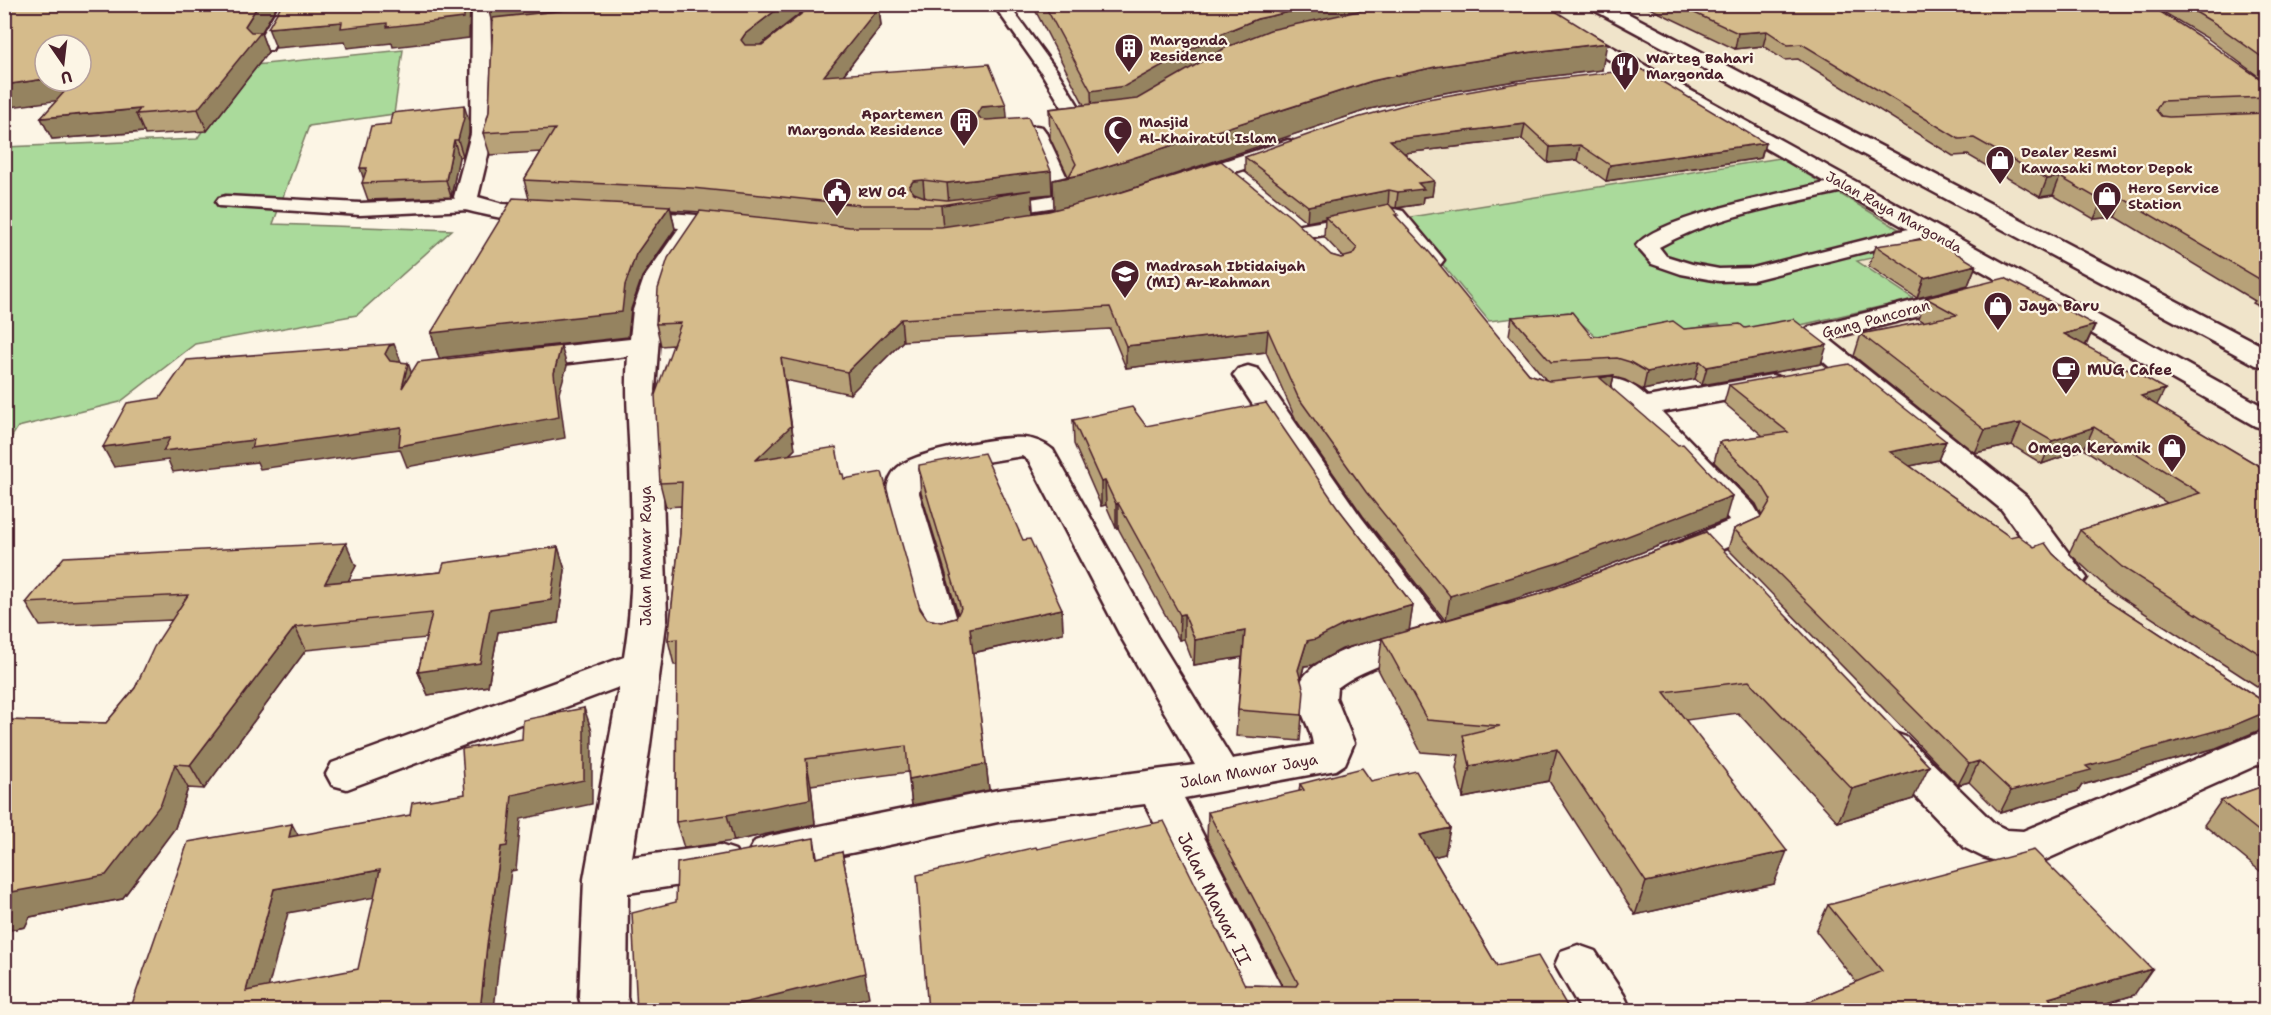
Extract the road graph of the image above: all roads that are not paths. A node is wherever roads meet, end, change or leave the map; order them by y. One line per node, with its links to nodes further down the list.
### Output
1 (289, 4): 6 (street)
2 (481, 4): 17 (street)
3 (1000, 4): 10 (lane)
4 (1596, 4): 29 (street)
5 (1516, 5): 7 (street, Jalan Raya Margonda)
6 (265, 46)
7 (1642, 73): 8 (street); 14 (street, Jalan Raya Margonda)
8 (1610, 77)
9 (1109, 126): 10 (lane)
10 (1083, 128): 22 (lane)
11 (1308, 140): 12 (street)
12 (1223, 168): 13 (street); 15 (street)
13 (1242, 183)
14 (1844, 185): 24 (street, Jalan Raya Margonda); 24 (lane)
15 (1167, 188)
16 (226, 202): 17 (lane)
17 (469, 204): 18 (street)
18 (571, 214)
19 (605, 216): 21 (street)
20 (1077, 216): 22 (street)
21 (696, 221): 23 (street); 28 (street, Jalan Mawar Raya)
22 (983, 222)
23 (759, 227)
24 (1928, 230): 27 (street, Jalan Raya Margonda)
25 (1324, 254): 26 (street)
26 (1449, 282)
27 (2022, 282): 31 (street, Gang Pancoran); 35 (street, Jalan Raya Margonda)
28 (643, 346): 30 (street); 39 (street, Jalan Mawar Raya)
29 (2266, 359)
30 (490, 364)
31 (1849, 370): 34 (street); 37 (street)
32 (1248, 375): 43 (street, Jalan Mawar Jaya)
33 (1541, 392): 34 (street)
34 (1633, 399): 36 (street)
35 (2266, 420)
36 (1644, 569)
37 (2095, 600)
38 (943, 633): 43 (street)
39 (643, 664): 42 (street); 45 (street, Jalan Mawar Raya)
40 (1864, 717): 41 (street)
41 (2266, 746)
42 (347, 774)
43 (1221, 776): 44 (street, Jalan Mawar Jaya)
44 (1158, 787): 45 (street, Jalan Mawar Jaya); 48 (street, Jalan Mawar II)
45 (606, 879): 47 (street, Jalan Mawar Raya)
46 (1578, 965): 49 (street)
47 (606, 1011)
48 (1269, 1011)
49 (1607, 1011)

